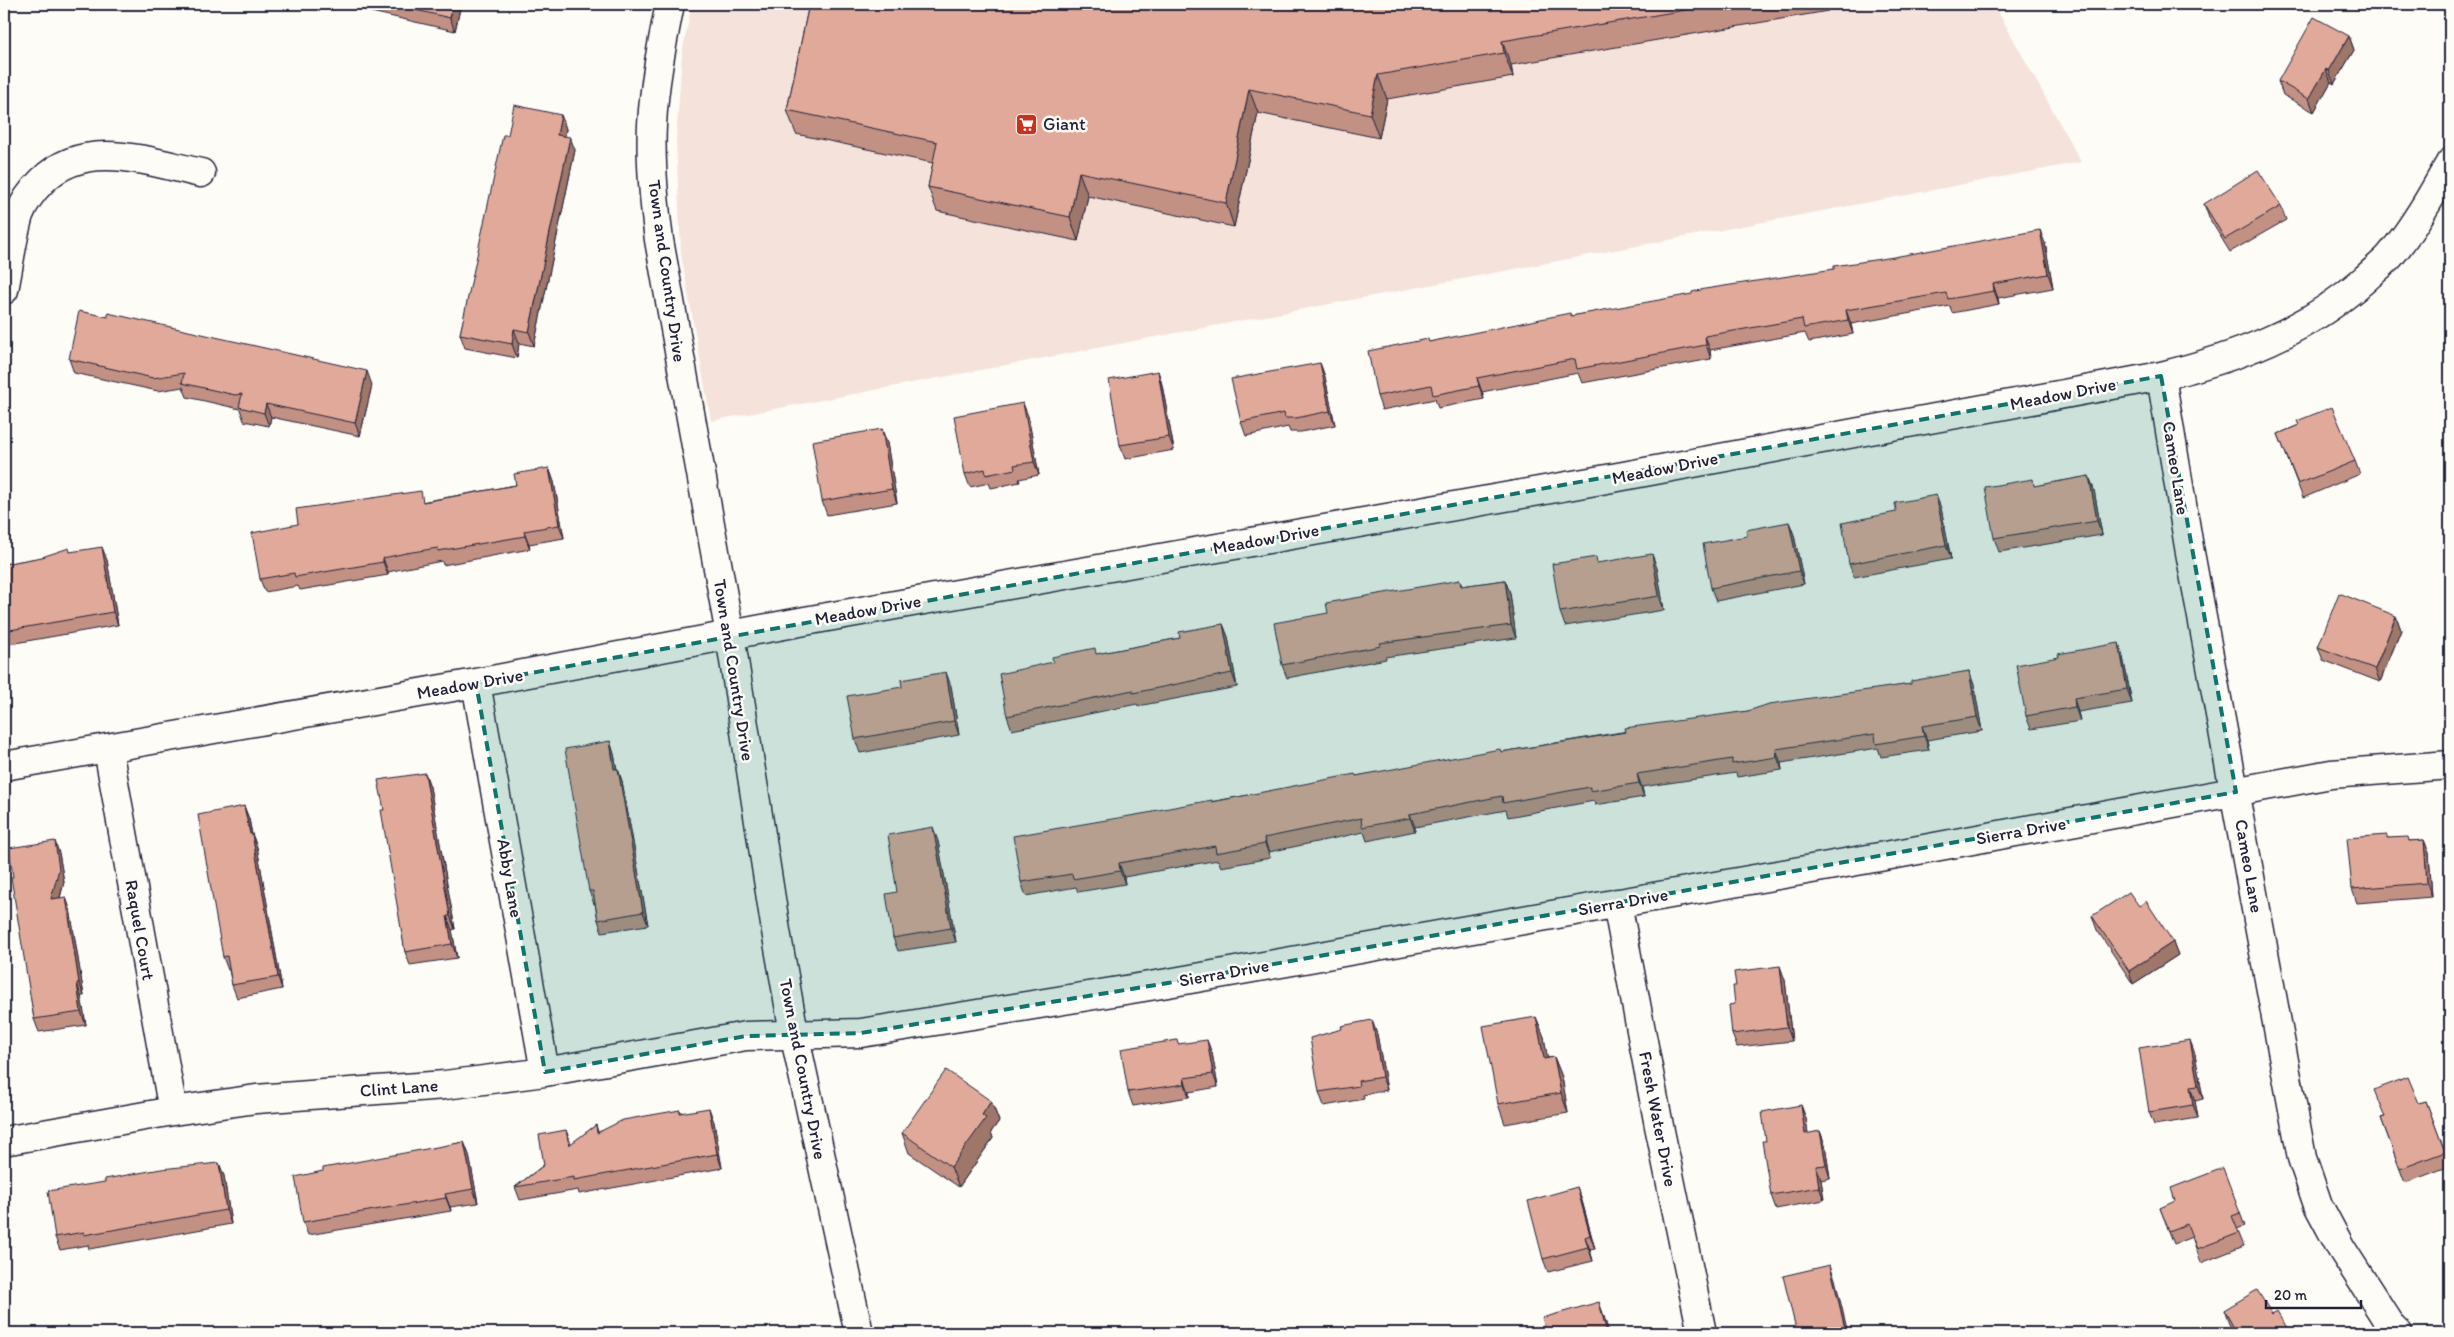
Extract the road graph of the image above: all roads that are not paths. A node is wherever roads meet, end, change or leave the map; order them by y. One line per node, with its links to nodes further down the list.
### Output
1 (670, 4): 6 (street, Town and Country Drive)
2 (2450, 163): 5 (street, Meadow Drive)
3 (201, 173): 4 (street)
4 (4, 290)
5 (2161, 376): 6 (street, Meadow Drive); 11 (street, Cameo Lane)
6 (730, 636): 7 (street, Meadow Drive); 13 (street, Town and Country Drive)
7 (476, 683): 8 (street, Meadow Drive); 14 (street, Abby Lane)
8 (108, 749): 10 (street, Meadow Drive); 15 (street, Raquel Court)
9 (2450, 765): 11 (street, Sierra Drive)
10 (4, 766)
11 (2236, 792): 12 (street, Sierra Drive); 19 (street, Cameo Lane)
12 (1616, 903): 13 (street, Sierra Drive); 18 (street, Fresh Water Drive)
13 (794, 1033): 14 (street, Clint Lane); 17 (street, Town and Country Drive)
14 (545, 1072): 15 (street, Clint Lane)
15 (173, 1111): 16 (street, Clint Lane)
16 (4, 1141)
17 (858, 1333)
18 (1702, 1333)
19 (2398, 1333)

